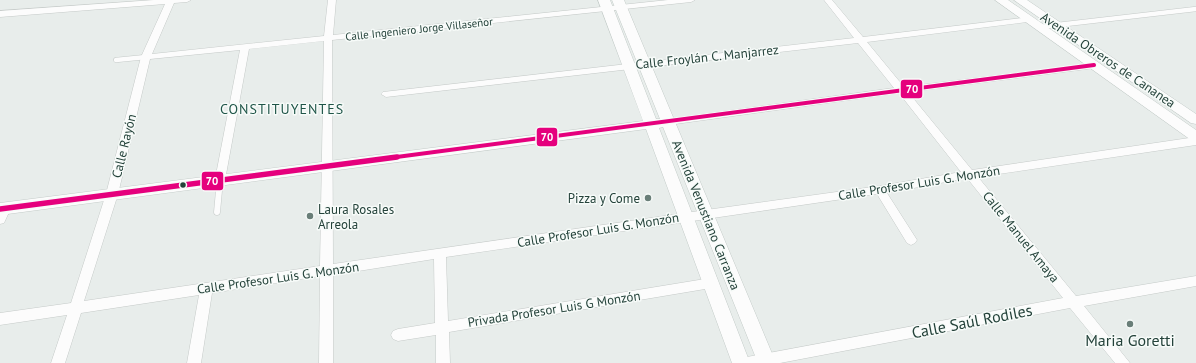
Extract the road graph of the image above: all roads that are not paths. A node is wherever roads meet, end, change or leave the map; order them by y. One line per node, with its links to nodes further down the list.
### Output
1 (187, 0): 7 (street)
2 (332, 0): 14 (street)
3 (691, 0): 8 (street, Calle Ingeniero Jorge Villaseñor)
4 (828, 0): 15 (street, Calle Manuel Amaya)
5 (1001, 0): 11 (street, Avenida Obreros de Cananea)
6 (1020, 0): 12 (street, Avenida Obreros de Cananea)
7 (171, 1): 10 (street); 17 (street, Calle Rayón)
8 (613, 4): 14 (street, Calle Ingeniero Jorge Villaseñor); 19 (street, Avenida Venustiano Carranza); 21 (street, Avenida Venustiano Carranza)
9 (1196, 9): 12 (lane)
10 (0, 14)
11 (1027, 19): 13 (street, Avenida Obreros de Cananea); 15 (street, Calle Froylán C. Manjarrez)
12 (1057, 25): 13 (lane); 24 (street, Avenida Obreros de Cananea)
13 (1039, 27): 20 (street, Avenida Obreros de Cananea)
14 (328, 38): 16 (street, Calle Ingeniero Jorge Villaseñor); 29 (street)
15 (861, 40): 19 (street, Calle Froylán C. Manjarrez); 22 (street, Calle Manuel Amaya)
16 (245, 46): 17 (street, Calle Ingeniero Jorge Villaseñor); 31 (street)
17 (146, 57): 18 (lane); 33 (street, Calle Rayón)
18 (116, 60)
19 (644, 64): 21 (street, Calle Froylán C. Manjarrez); 25 (street, Avenida Venustiano Carranza)
20 (1094, 65): 22 (street); 27 (street, Avenida Obreros de Cananea)
21 (629, 66): 23 (street, Calle Froylán C. Manjarrez); 26 (street, Avenida Venustiano Carranza)
22 (901, 90): 25 (street); 30 (street, Calle Manuel Amaya)
23 (386, 94)
24 (1196, 120)
25 (668, 122): 26 (street); 36 (street, Avenida Venustiano Carranza)
26 (651, 124): 29 (street); 37 (street, Avenida Venustiano Carranza)
27 (1196, 137)
28 (1196, 141): 30 (street, Calle Profesor Luis G. Monzón)
29 (328, 166): 31 (street); 40 (street)
30 (970, 174): 32 (street, Calle Profesor Luis G. Monzón); 44 (street, Calle Manuel Amaya)
31 (220, 180): 33 (street); 34 (lane)
32 (880, 190): 36 (street, Calle Profesor Luis G. Monzón); 38 (street)
33 (112, 194): 35 (street); 45 (street, Calle Rayón)
34 (217, 212)
35 (2, 213)
36 (706, 214): 37 (street, Calle Profesor Luis G. Monzón); 49 (street, Avenida Venustiano Carranza)
37 (686, 217): 39 (street, Calle Profesor Luis G. Monzón); 42 (street, Avenida Venustiano Carranza)
38 (911, 240)
39 (440, 253): 40 (street, Calle Profesor Luis G. Monzón); 47 (street)
40 (327, 271): 43 (street, Calle Profesor Luis G. Monzón); 52 (street)
41 (1196, 281): 44 (street, Calle Saúl Rodiles)
42 (711, 283): 47 (street, Privada Profesor Luis G Monzón); 54 (street, Avenida Venustiano Carranza)
43 (206, 288): 45 (street, Calle Profesor Luis G. Monzón); 51 (street)
44 (1073, 302): 49 (street, Calle Saúl Rodiles); 56 (street, Calle Manuel Amaya)
45 (76, 308): 46 (street, Calle Profesor Luis G. Monzón); 50 (street, Calle Rayón)
46 (0, 319)
47 (442, 327): 48 (street, Privada Profesor Luis G Monzón); 53 (street)
48 (398, 334)
49 (766, 361): 55 (street, Calle Saúl Rodiles)
50 (58, 363)
51 (194, 363)
52 (326, 363)
53 (443, 363)
54 (741, 363)
55 (748, 363)
56 (1123, 363)

